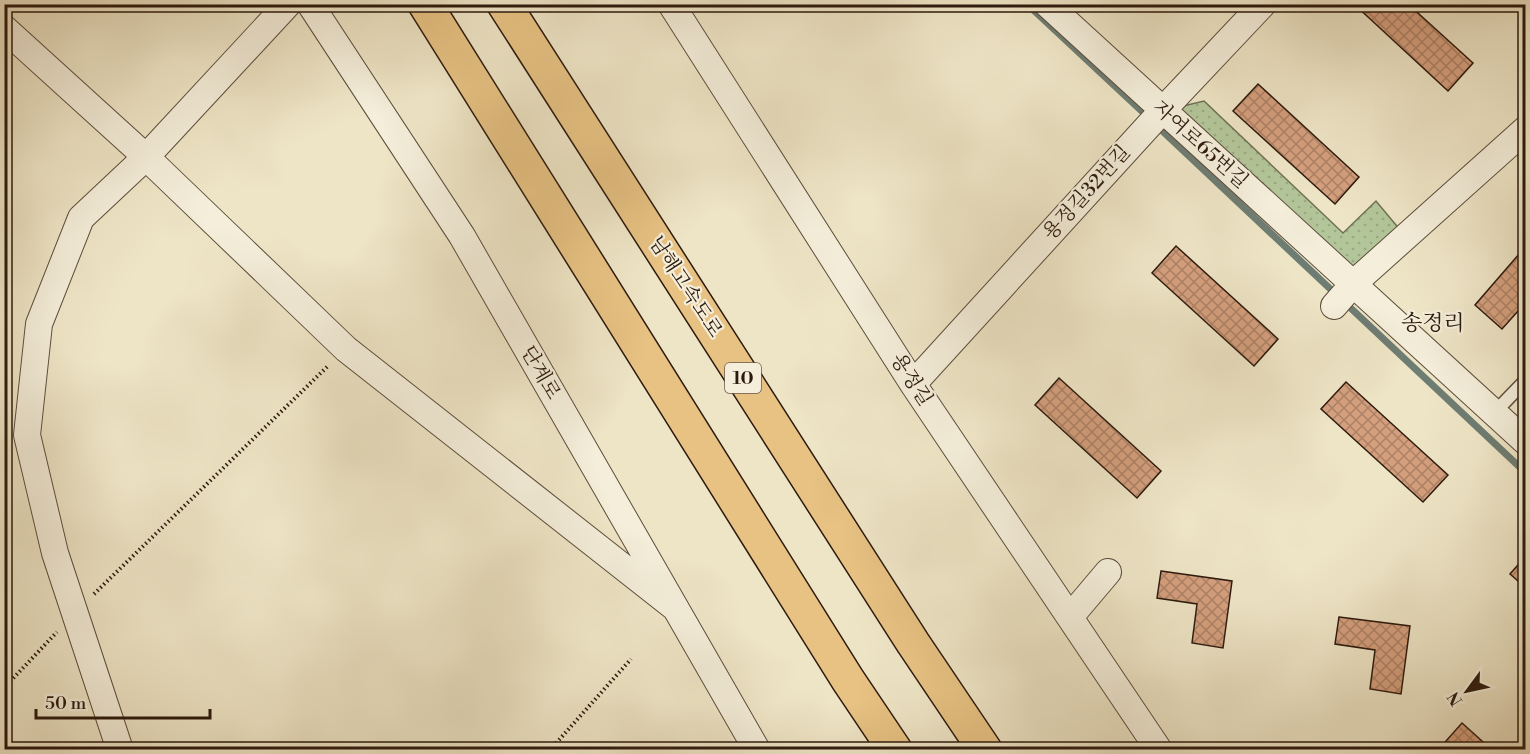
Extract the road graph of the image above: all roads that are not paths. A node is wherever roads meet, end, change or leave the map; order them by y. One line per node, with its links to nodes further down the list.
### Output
1 (288, 4): 11 (street)
2 (310, 4): 19 (street, 단계로)
3 (425, 4): 21 (highway)
4 (504, 4): 26 (highway, 남해고속도로 / 10)
5 (1047, 4): 9 (street, 자여로65번길)
6 (1263, 4): 9 (street, 용정길32번길)
7 (677, 7): 15 (street, 용정길)
8 (4, 28): 11 (street)
9 (1154, 120): 12 (street, 자여로65번길); 15 (street, 용정길32번길)
10 (1526, 129): 12 (street)
11 (146, 157): 19 (street); 22 (street)
12 (1353, 283): 13 (street); 16 (street, 자여로65번길)
13 (1334, 306)
14 (1526, 380): 16 (lane)
15 (913, 384): 20 (street, 용정길)
16 (1494, 413): 17 (street, 자여로65번길)
17 (1526, 442)
18 (1108, 572): 20 (street)
19 (674, 607): 23 (street, 단계로)
20 (1070, 616): 27 (street, 용정길)
21 (848, 680): 24 (highway); 25 (highway)
22 (120, 750)
23 (757, 750)
24 (879, 750)
25 (895, 750)
26 (985, 750)
27 (1159, 750)

